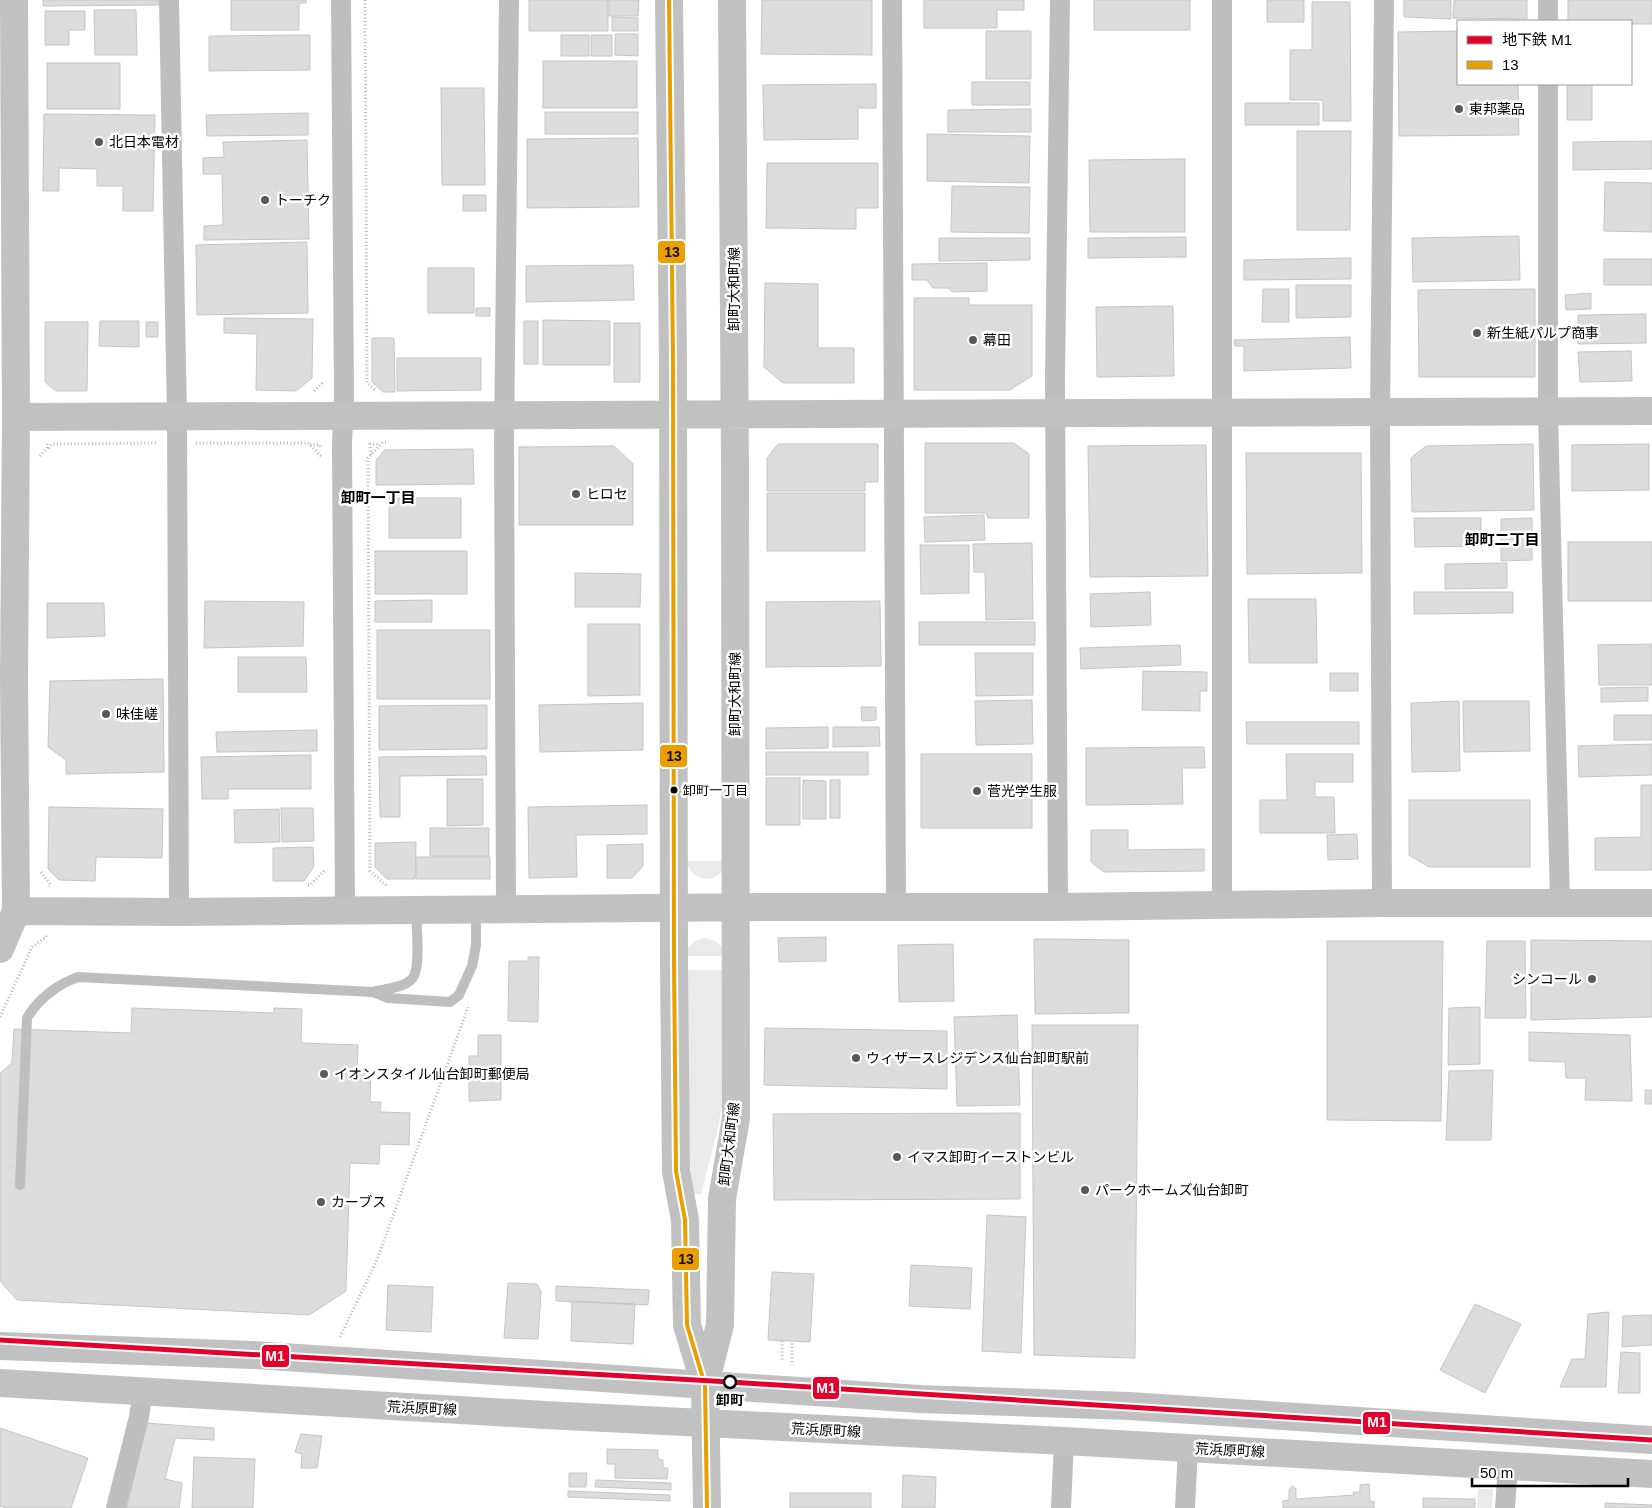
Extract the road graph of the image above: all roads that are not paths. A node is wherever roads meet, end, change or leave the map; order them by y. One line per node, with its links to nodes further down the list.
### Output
1 (14, 0): 14 (street)
2 (169, 0): 26 (street)
3 (341, 0): 23 (street)
4 (509, 0): 24 (street)
5 (670, 0): 20 (street, 卸町大和町線)
6 (732, 0): 21 (street, 卸町大和町線)
7 (892, 0): 22 (street)
8 (1060, 0): 17 (street)
9 (1222, 0): 18 (street)
10 (1384, 0): 19 (street)
11 (1548, 0): 12 (street)
12 (1548, 20)
13 (1548, 85): 16 (street)
14 (7, 89): 25 (street)
15 (1652, 411): 16 (street)
16 (1548, 412): 19 (street); 29 (street)
17 (1054, 413): 18 (street); 22 (street); 33 (street)
18 (1222, 413): 19 (street); 31 (street)
19 (1380, 413): 28 (street)
20 (674, 414): 21 (street); 24 (street); 35 (street, 卸町大和町線)
21 (735, 414): 22 (street); 36 (street, 卸町大和町線)
22 (894, 414): 32 (street)
23 (343, 416): 24 (street); 26 (street); 40 (street)
24 (505, 416): 39 (street)
25 (16, 417): 26 (street); 27 (street)
26 (177, 417): 41 (street)
27 (7, 679): 34 (street)
28 (1382, 903): 29 (street); 31 (street)
29 (1560, 903): 30 (street)
30 (1652, 903)
31 (1222, 905): 33 (street)
32 (896, 906): 33 (street); 36 (street)
33 (1058, 906)
34 (8, 907): 41 (street); 42 (street)
35 (674, 907): 36 (street); 39 (street); 47 (street, 卸町大和町線)
36 (735, 907): 47 (street, 卸町大和町線)
37 (416, 909): 38 (street); 40 (street); 43 (lane)
38 (476, 909): 39 (street); 43 (lane)
39 (506, 909)
40 (345, 910): 41 (street)
41 (179, 912)
42 (0, 949)
43 (373, 992): 44 (lane)
44 (20, 1185)
45 (0, 1346): 47 (street)
46 (0, 1383): 48 (street, 荒浜原町線)
47 (705, 1385): 49 (street, 卸町大和町線); 50 (street)
48 (144, 1391): 49 (street, 荒浜原町線); 55 (street)
49 (706, 1423): 51 (street, 荒浜原町線); 56 (street, 卸町大和町線)
50 (1652, 1440)
51 (1064, 1441): 52 (street, 荒浜原町線); 57 (street)
52 (1188, 1448): 53 (street, 荒浜原町線); 58 (street)
53 (1508, 1465): 54 (street, 荒浜原町線); 59 (street)
54 (1652, 1474)
55 (116, 1508)
56 (707, 1508)
57 (1061, 1508)
58 (1185, 1508)
59 (1505, 1508)

